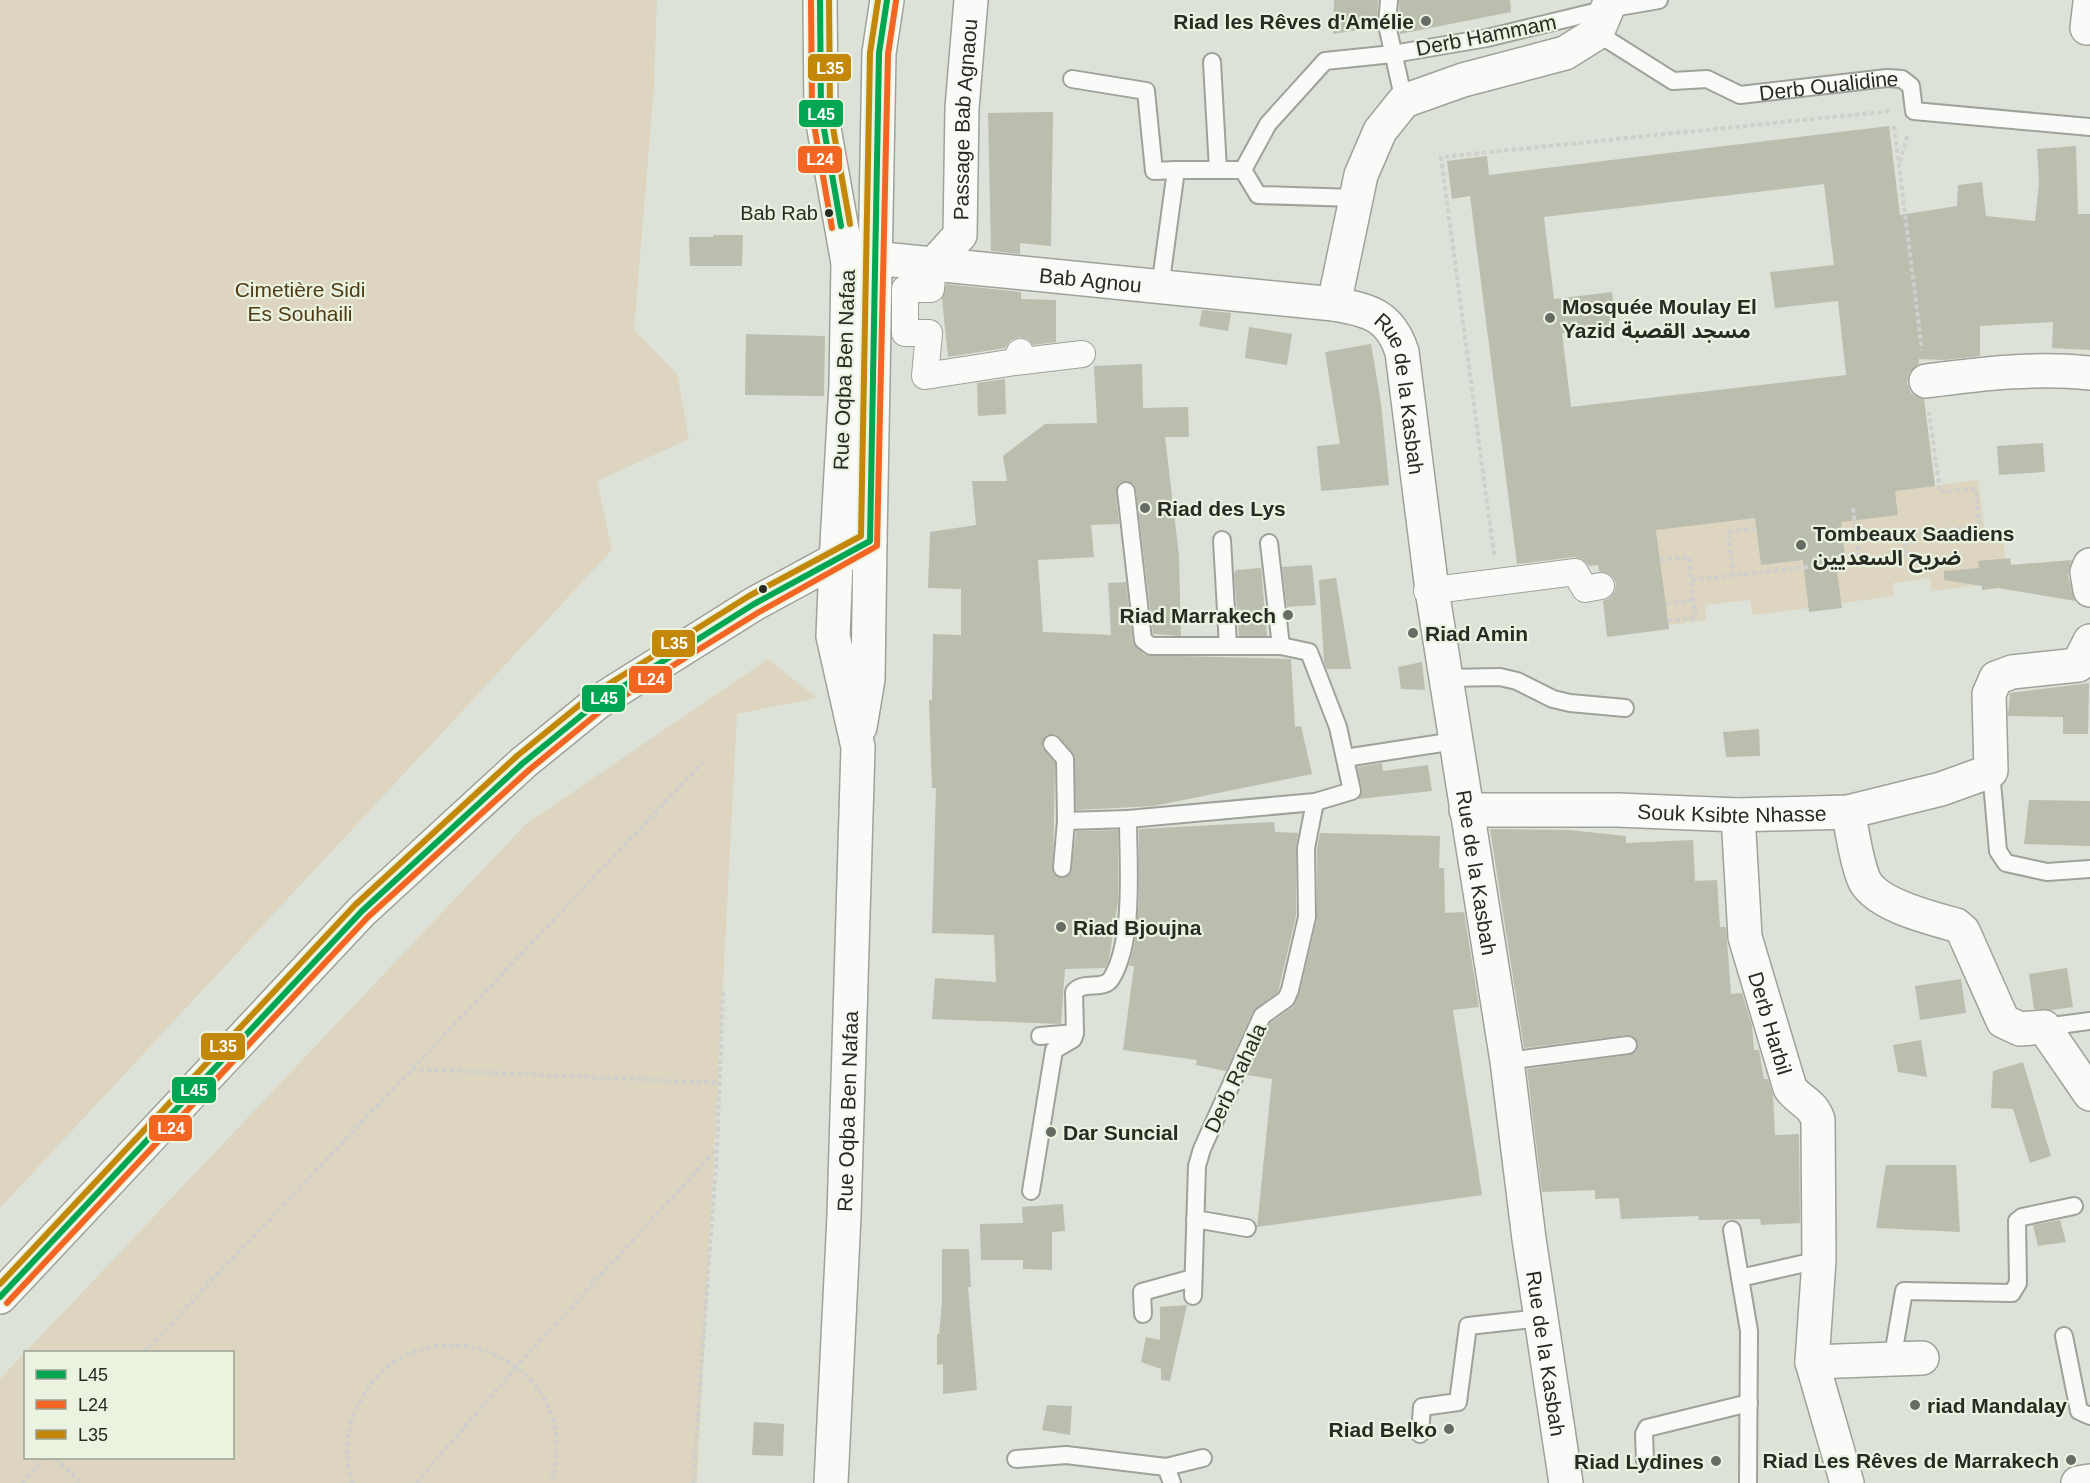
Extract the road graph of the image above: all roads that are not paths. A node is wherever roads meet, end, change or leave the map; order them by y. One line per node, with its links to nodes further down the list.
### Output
1 (820, 0): 16 (street, Rue Oqba Ben Nafaa)
2 (887, 0): 16 (street, Rue Oqba Ben Nafaa)
3 (971, 0): 17 (street, Passage Bab Agnaou)
4 (1389, 0): 7 (lane)
5 (1659, 0): 6 (lane, Derb Hammam)
6 (1605, 14): 7 (lane, Derb Hammam); 10 (street); 11 (lane, Derb Oualidine)
7 (1393, 54): 10 (lane); 14 (lane, Derb Hammam)
8 (1212, 62): 13 (lane)
9 (1072, 79): 12 (lane)
10 (1404, 101): 15 (street)
11 (2090, 126)
12 (1176, 170): 13 (lane); 18 (lane)
13 (1218, 170): 14 (lane)
14 (1243, 170): 15 (lane)
15 (1355, 198): 19 (street)
16 (860, 260): 17 (street, Bab Agnou); 25 (street, Rue Oqba Ben Nafaa); 27 (street, Rue Oqba Ben Nafaa)
17 (933, 265): 18 (street, Bab Agnou); 20 (street)
18 (1160, 288): 19 (street, Bab Agnou)
19 (1334, 304): 31 (street, Rue de la Kasbah)
20 (1082, 354)
21 (2090, 373): 22 (street)
22 (1926, 381)
23 (1126, 491): 33 (lane)
24 (1222, 540): 33 (lane)
25 (870, 541): 27 (street); 37 (street, Rue Oqba Ben Nafaa)
26 (1269, 543): 34 (lane)
27 (836, 562): 37 (street, Rue Oqba Ben Nafaa); 66 (street)
28 (2090, 565): 30 (street)
29 (1601, 586): 31 (street)
30 (2090, 590)
31 (1430, 591): 35 (street, Rue de la Kasbah)
32 (2090, 641): 41 (street)
33 (1228, 646): 34 (lane)
34 (1281, 646): 40 (lane)
35 (1446, 678): 36 (lane); 38 (street, Rue de la Kasbah)
36 (1625, 708)
37 (858, 738): 80 (street, Rue Oqba Ben Nafaa)
38 (1455, 741): 40 (lane); 43 (street, Rue de la Kasbah)
39 (1052, 744): 47 (lane)
40 (1346, 758): 42 (lane)
41 (1991, 771): 44 (street, Souk Ksibte Nhasse); 49 (lane)
42 (1315, 802): 46 (lane); 59 (lane, Derb Rahala)
43 (1466, 810): 45 (street, Souk Ksibte Nhasse); 55 (street, Rue de la Kasbah)
44 (1848, 812): 45 (street, Souk Ksibte Nhasse); 51 (street)
45 (1738, 815): 62 (street, Derb Harbil)
46 (1128, 819): 47 (lane); 52 (lane)
47 (1066, 821): 48 (lane)
48 (1062, 868)
49 (2090, 869)
50 (2090, 1021): 51 (lane)
51 (2044, 1027): 56 (street)
52 (1075, 1033): 53 (lane); 57 (lane)
53 (1040, 1036)
54 (1628, 1045): 55 (lane)
55 (1507, 1062): 68 (street, Rue de la Kasbah)
56 (2090, 1094)
57 (1031, 1191)
58 (2074, 1206): 70 (lane)
59 (1195, 1219): 60 (lane); 63 (lane, Derb Rahala)
60 (1246, 1228)
61 (1732, 1230): 64 (lane)
62 (1819, 1260): 64 (lane); 71 (street, Derb Harbil)
63 (1193, 1278): 65 (lane, Derb Rahala); 67 (lane)
64 (1740, 1278): 72 (lane)
65 (1193, 1296)
66 (0, 1297)
67 (1143, 1314)
68 (1540, 1318): 74 (lane); 81 (street, Rue de la Kasbah)
69 (2064, 1336): 73 (lane)
70 (1907, 1360): 71 (street)
71 (1812, 1362): 83 (street)
72 (1749, 1403): 77 (lane); 82 (lane)
73 (2090, 1416)
74 (1420, 1434)
75 (1203, 1458): 78 (lane)
76 (1016, 1459): 78 (lane)
77 (1645, 1461)
78 (1169, 1475)
79 (2090, 1481): 84 (street)
80 (831, 1483)
81 (1566, 1483)
82 (1748, 1483)
83 (1847, 1483)
84 (2078, 1483)

